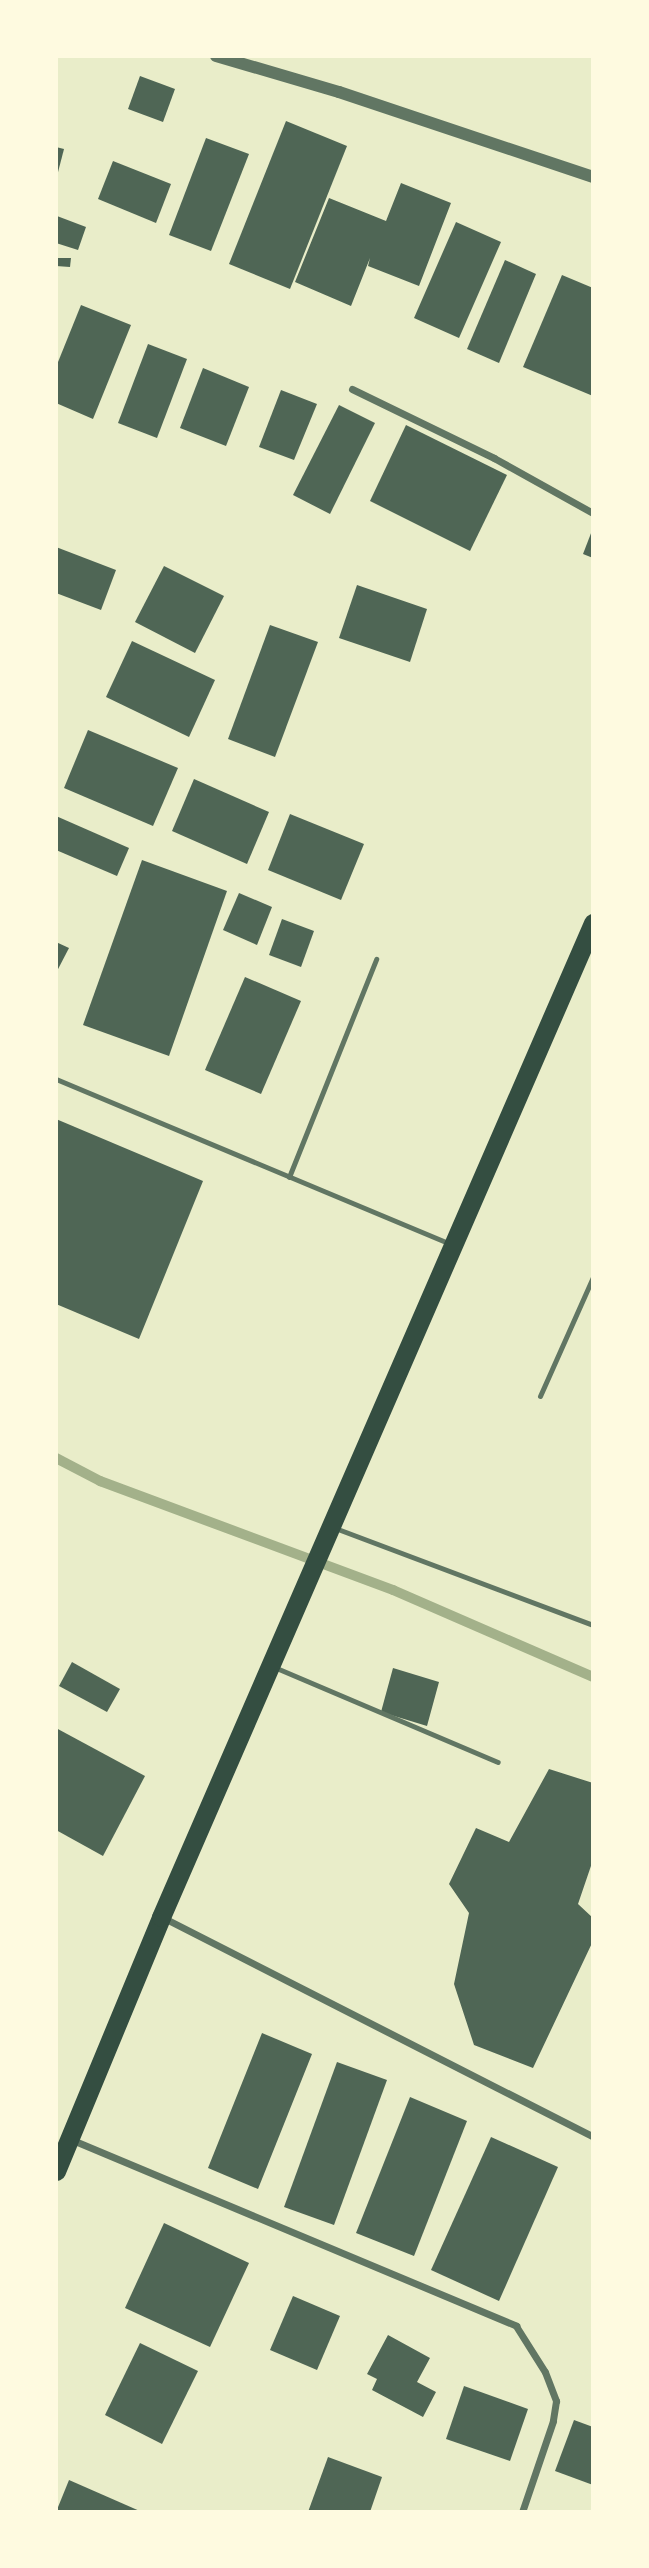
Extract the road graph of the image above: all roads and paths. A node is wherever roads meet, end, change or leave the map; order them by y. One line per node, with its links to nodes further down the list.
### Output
1 (216, 56): 2 (street)
2 (593, 177)
3 (352, 389): 4 (street)
4 (593, 513)
5 (593, 923): 9 (highway)
6 (376, 959): 8 (lane)
7 (56, 1079): 8 (lane)
8 (289, 1177): 9 (lane)
9 (453, 1246): 12 (highway)
10 (593, 1277): 11 (lane)
11 (540, 1396)
12 (332, 1527): 13 (lane); 14 (highway)
13 (593, 1625)
14 (271, 1666): 15 (lane); 16 (highway)
15 (498, 1762)
16 (161, 1917): 17 (street); 18 (highway)
17 (593, 2137)
18 (69, 2139): 19 (highway); 20 (street)
19 (56, 2171)
20 (522, 2512)

